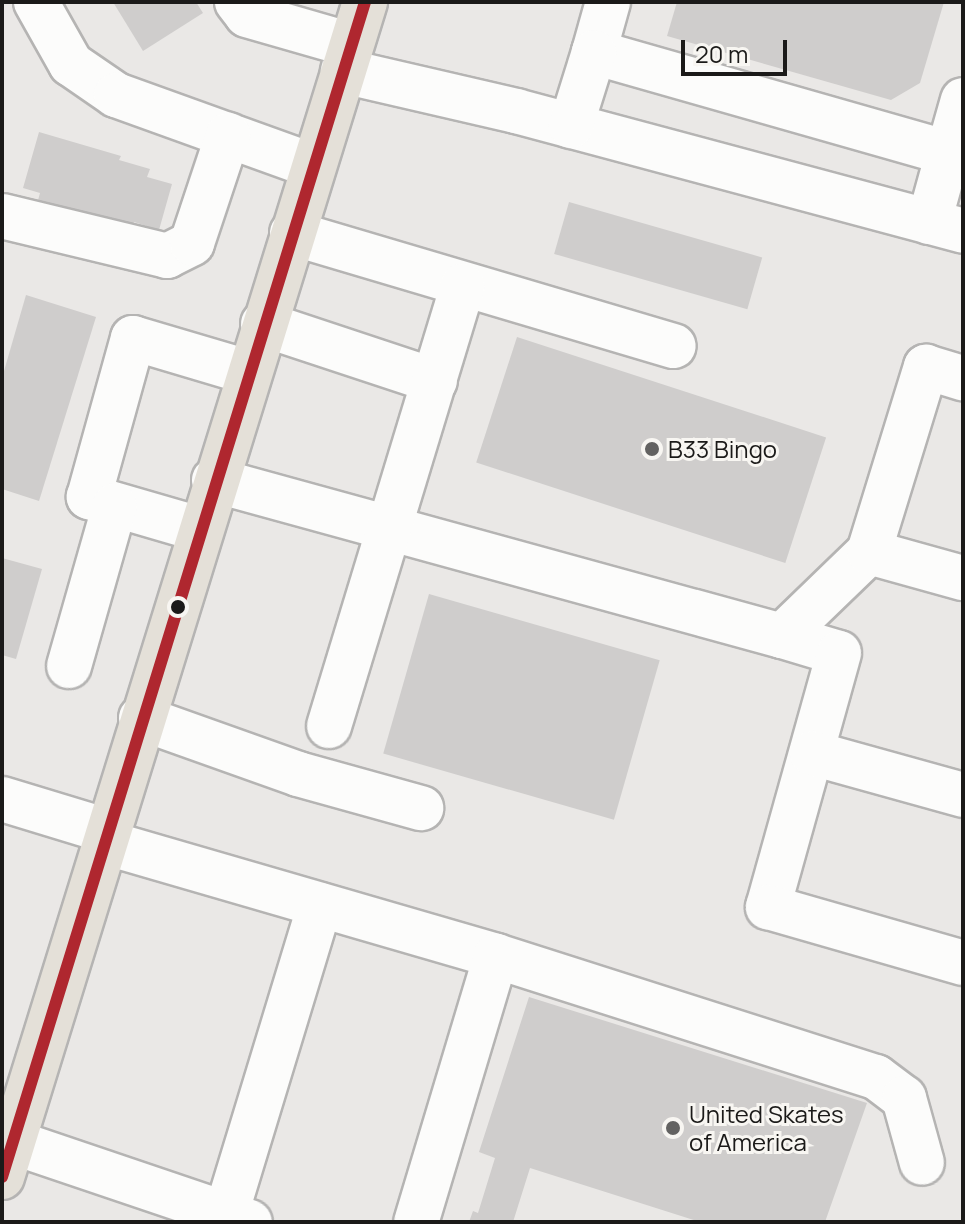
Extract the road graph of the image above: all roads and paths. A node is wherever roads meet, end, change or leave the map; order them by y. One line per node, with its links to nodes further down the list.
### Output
1 (36, 2): 9 (lane)
2 (237, 2): 6 (lane)
3 (365, 2): 6 (main road)
4 (608, 2): 5 (lane)
5 (594, 52): 8 (lane); 10 (lane)
6 (347, 58): 8 (lane); 11 (main road)
7 (963, 100): 10 (lane)
8 (571, 126): 13 (lane)
9 (228, 135): 11 (lane); 12 (lane)
10 (948, 153): 13 (lane)
11 (313, 166): 14 (main road)
12 (2, 216)
13 (946, 226)
14 (292, 233): 15 (lane); 16 (main road)
15 (463, 286): 17 (lane); 20 (lane)
16 (263, 324): 18 (main road); 20 (lane)
17 (674, 346)
18 (248, 372): 21 (main road); 22 (lane)
19 (963, 378): 25 (lane)
20 (435, 381): 24 (lane)
21 (214, 480): 23 (main road); 24 (lane)
22 (115, 505): 23 (lane); 28 (lane)
23 (199, 529): 29 (main road)
24 (389, 531): 27 (lane); 30 (lane)
25 (869, 552): 26 (lane); 27 (lane)
26 (963, 578)
27 (782, 636): 31 (lane)
28 (69, 666)
29 (141, 718): 34 (lane); 35 (main road)
30 (329, 726)
31 (812, 753): 32 (lane); 38 (lane)
32 (963, 795)
33 (2, 799): 35 (lane)
34 (421, 808)
35 (105, 836): 36 (lane); 39 (main road)
36 (320, 905): 37 (lane); 41 (lane)
37 (496, 956): 40 (lane); 42 (lane)
38 (963, 963)
39 (7, 1160): 41 (lane)
40 (922, 1163)
41 (238, 1218)
42 (416, 1222)

